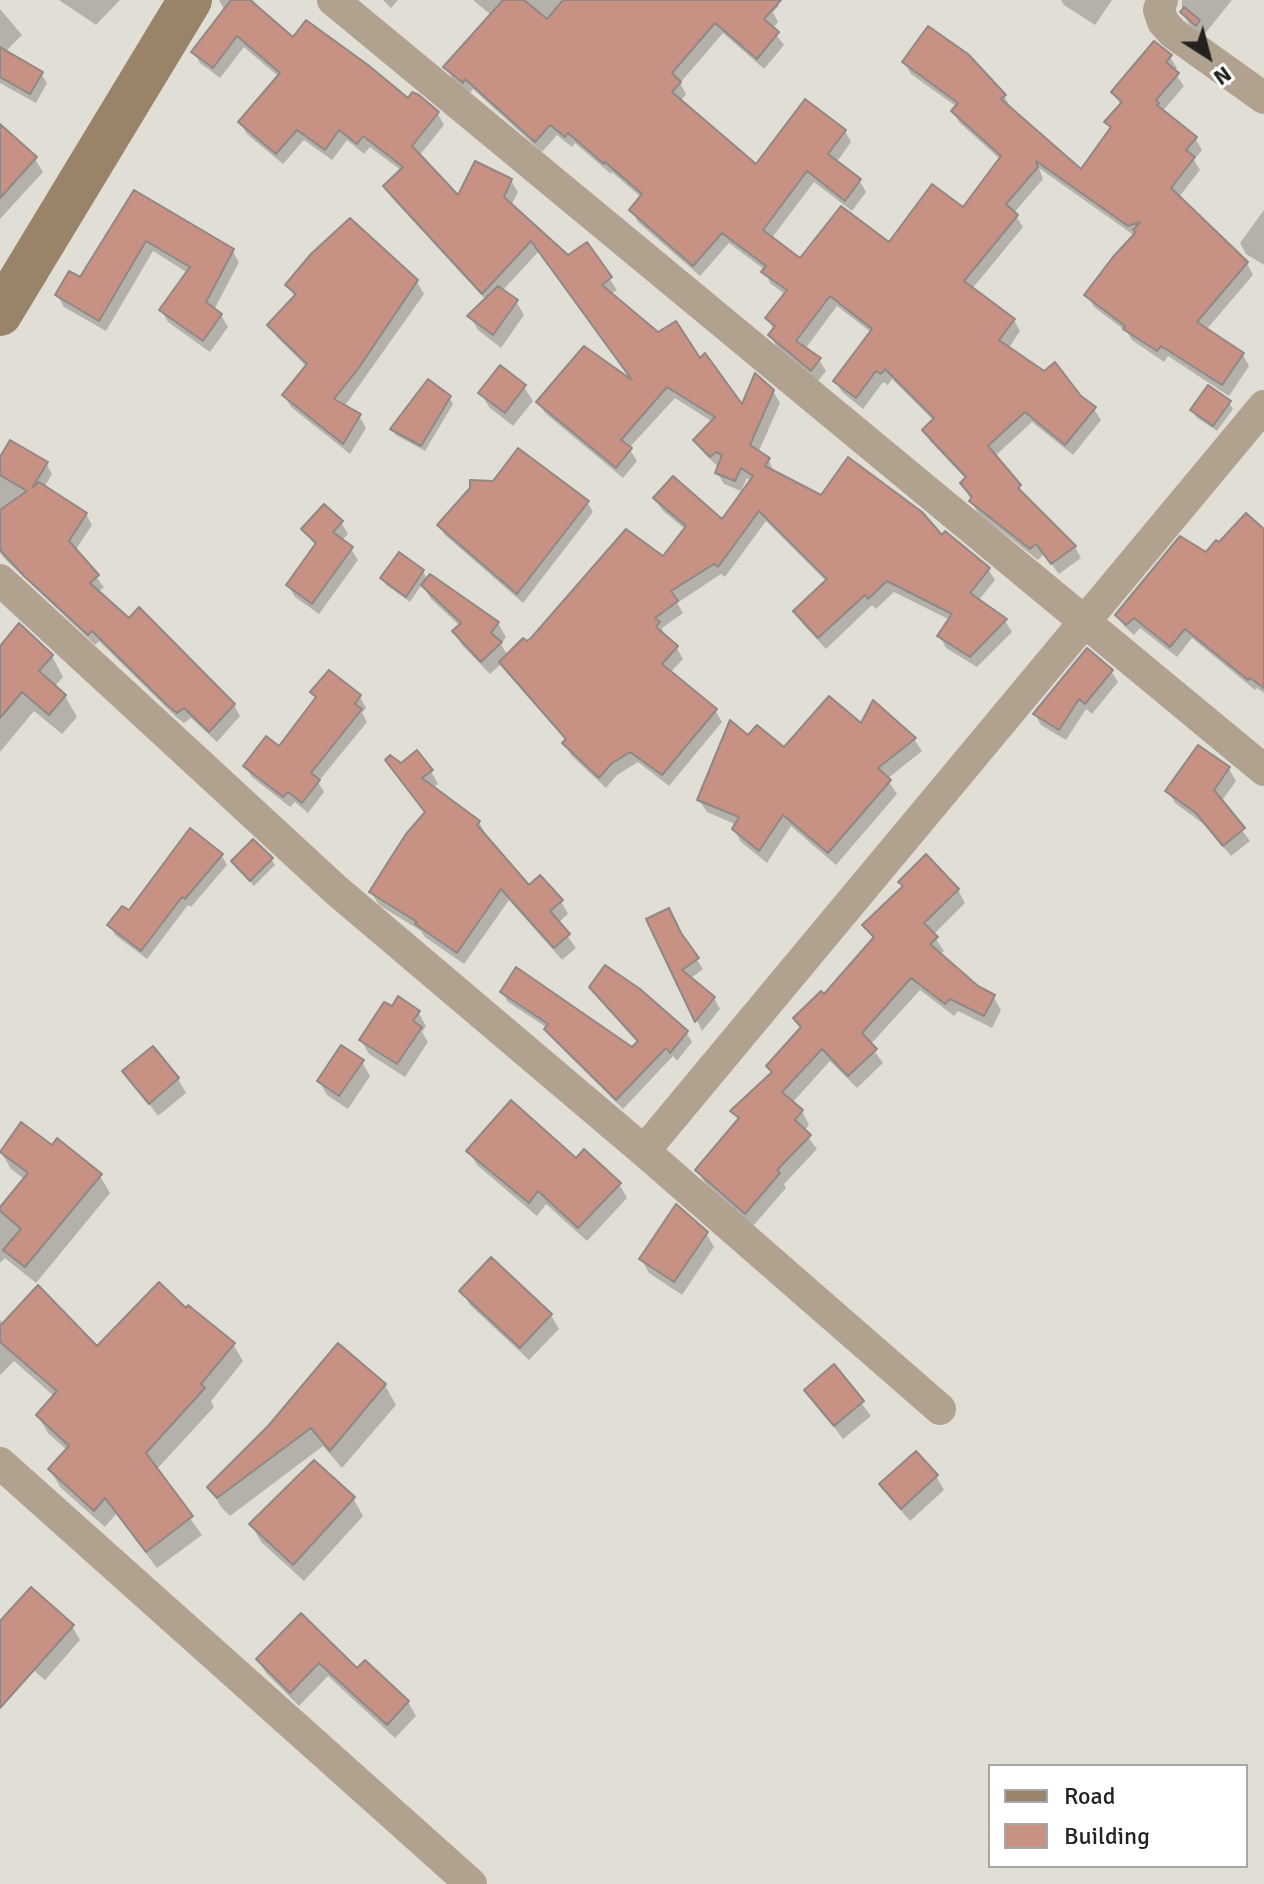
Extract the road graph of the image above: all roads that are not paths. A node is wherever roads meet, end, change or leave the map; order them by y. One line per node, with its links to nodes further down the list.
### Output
1 (190, 0): 5 (main road)
2 (333, 0): 8 (street)
3 (1162, 0): 4 (street)
4 (1264, 98)
5 (0, 314)
6 (1264, 406): 8 (street)
7 (0, 580): 10 (street)
8 (1084, 622): 9 (street); 10 (street)
9 (1264, 770)
10 (644, 1151): 11 (street)
11 (940, 1409)
12 (0, 1463): 13 (street)
13 (471, 1884)

